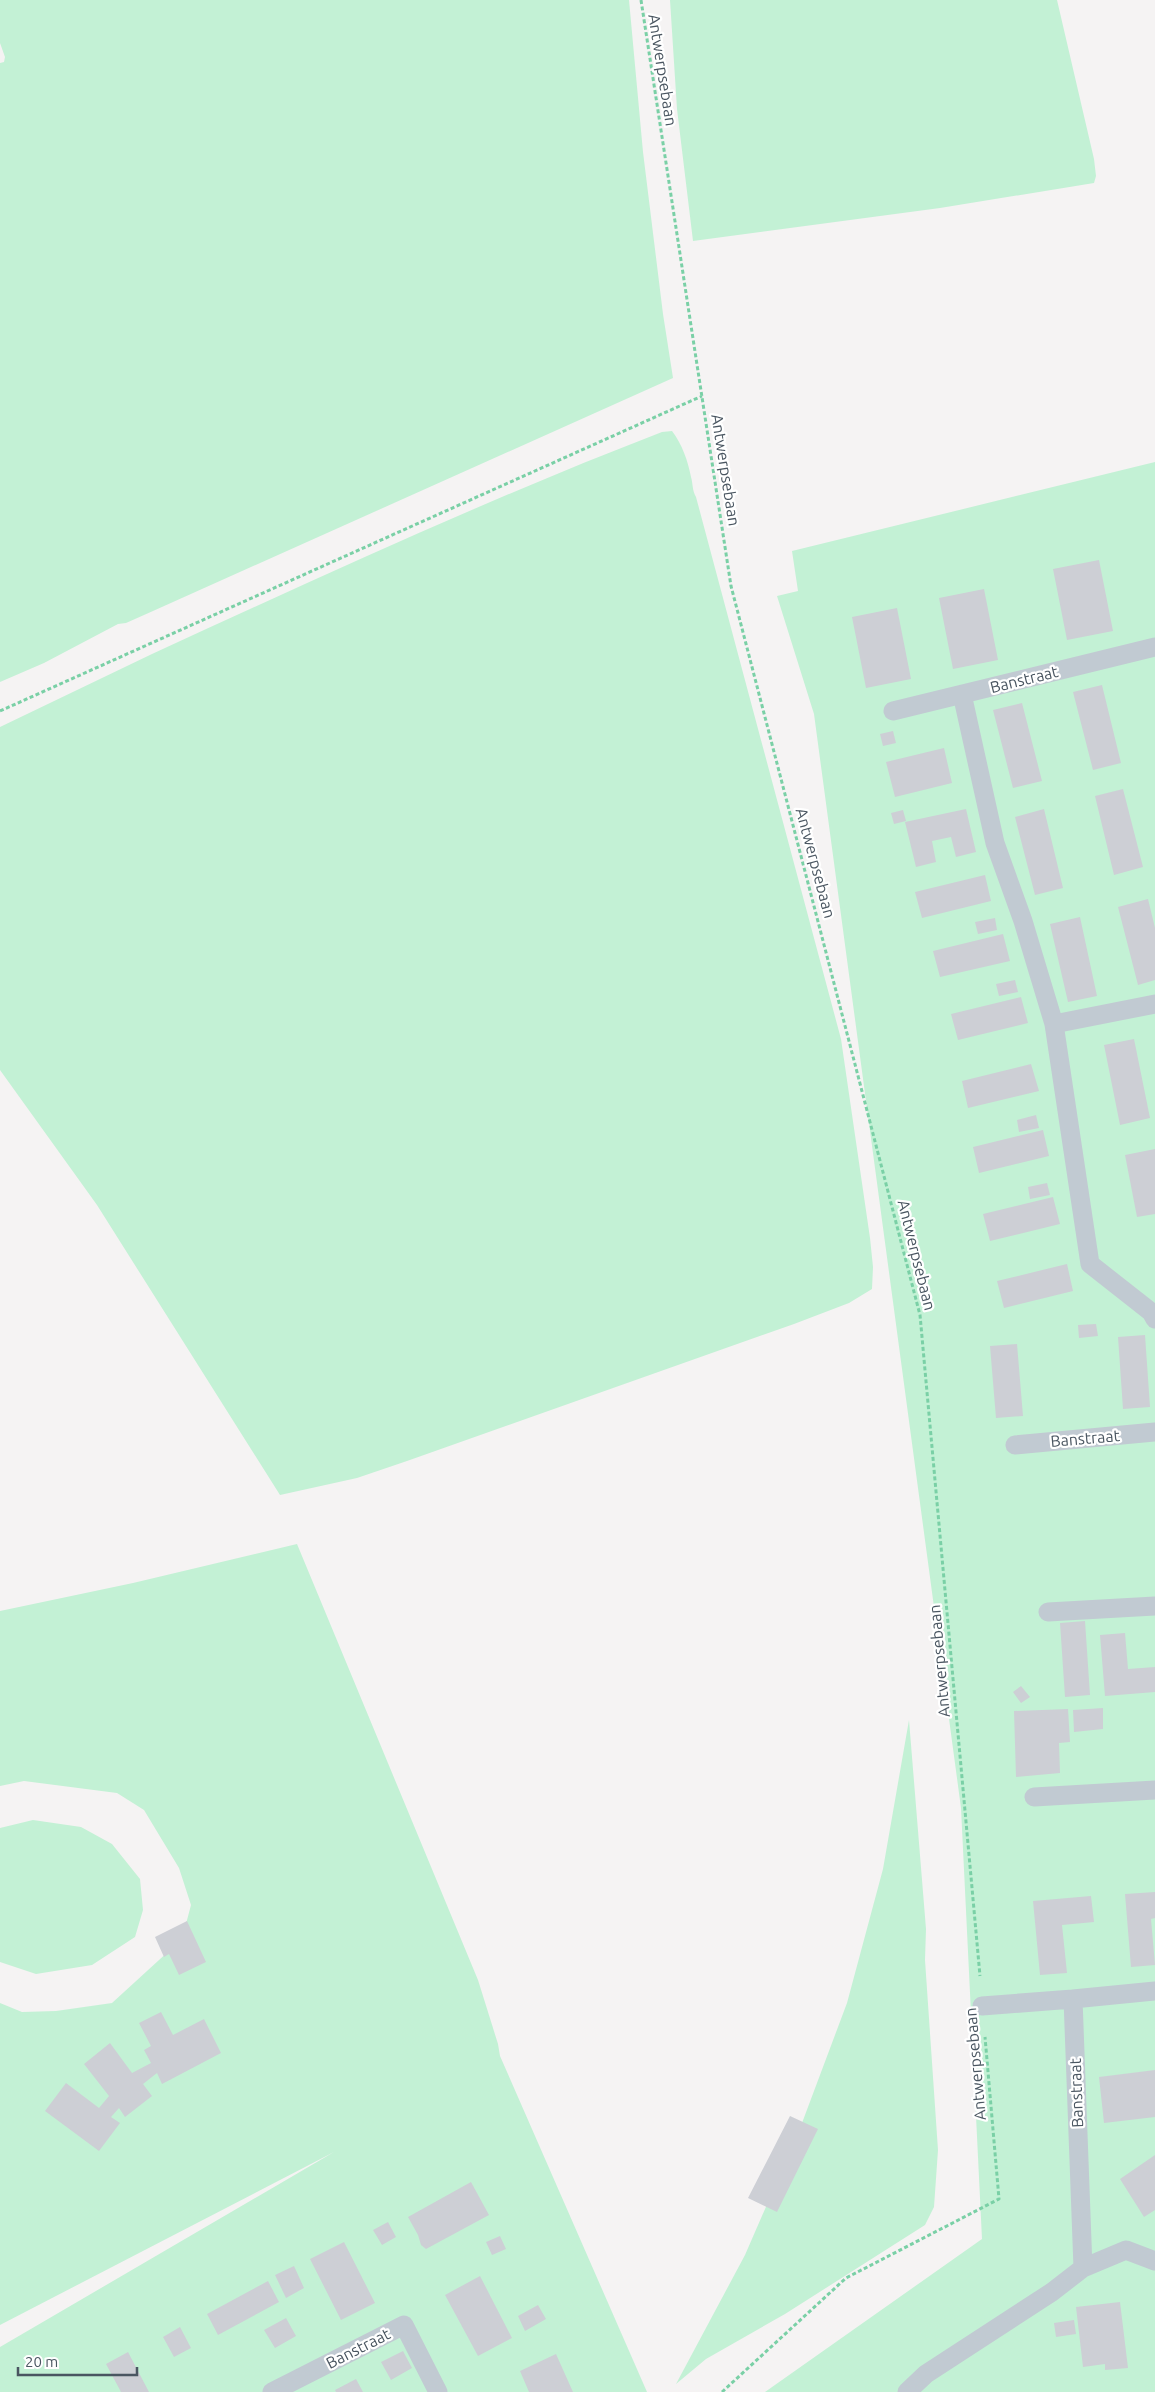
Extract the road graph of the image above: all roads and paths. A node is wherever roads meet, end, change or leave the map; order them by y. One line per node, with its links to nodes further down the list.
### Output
1 (640, 0): 2 (path, Antwerpsebaan)
2 (702, 396): 5 (path); 18 (path, Antwerpsebaan)
3 (1155, 647): 4 (lane, Banstraat)
4 (962, 694): 6 (lane, Banstraat); 8 (lane)
5 (0, 711)
6 (893, 711)
7 (1155, 1004): 8 (lane)
8 (1054, 1024): 9 (lane)
9 (1155, 1319)
10 (1155, 1432): 11 (lane, Banstraat)
11 (1015, 1445)
12 (1155, 1606): 13 (lane)
13 (1048, 1612)
14 (1155, 1790): 15 (lane)
15 (1034, 1797)
16 (1155, 1990): 17 (lane)
17 (1073, 1999): 18 (lane); 20 (lane, Banstraat)
18 (982, 2006): 23 (path, Antwerpsebaan)
19 (1155, 2260): 20 (lane)
20 (1083, 2268): 24 (lane)
21 (272, 2392): 22 (lane, Banstraat)
22 (438, 2392)
23 (722, 2392)
24 (907, 2392)

